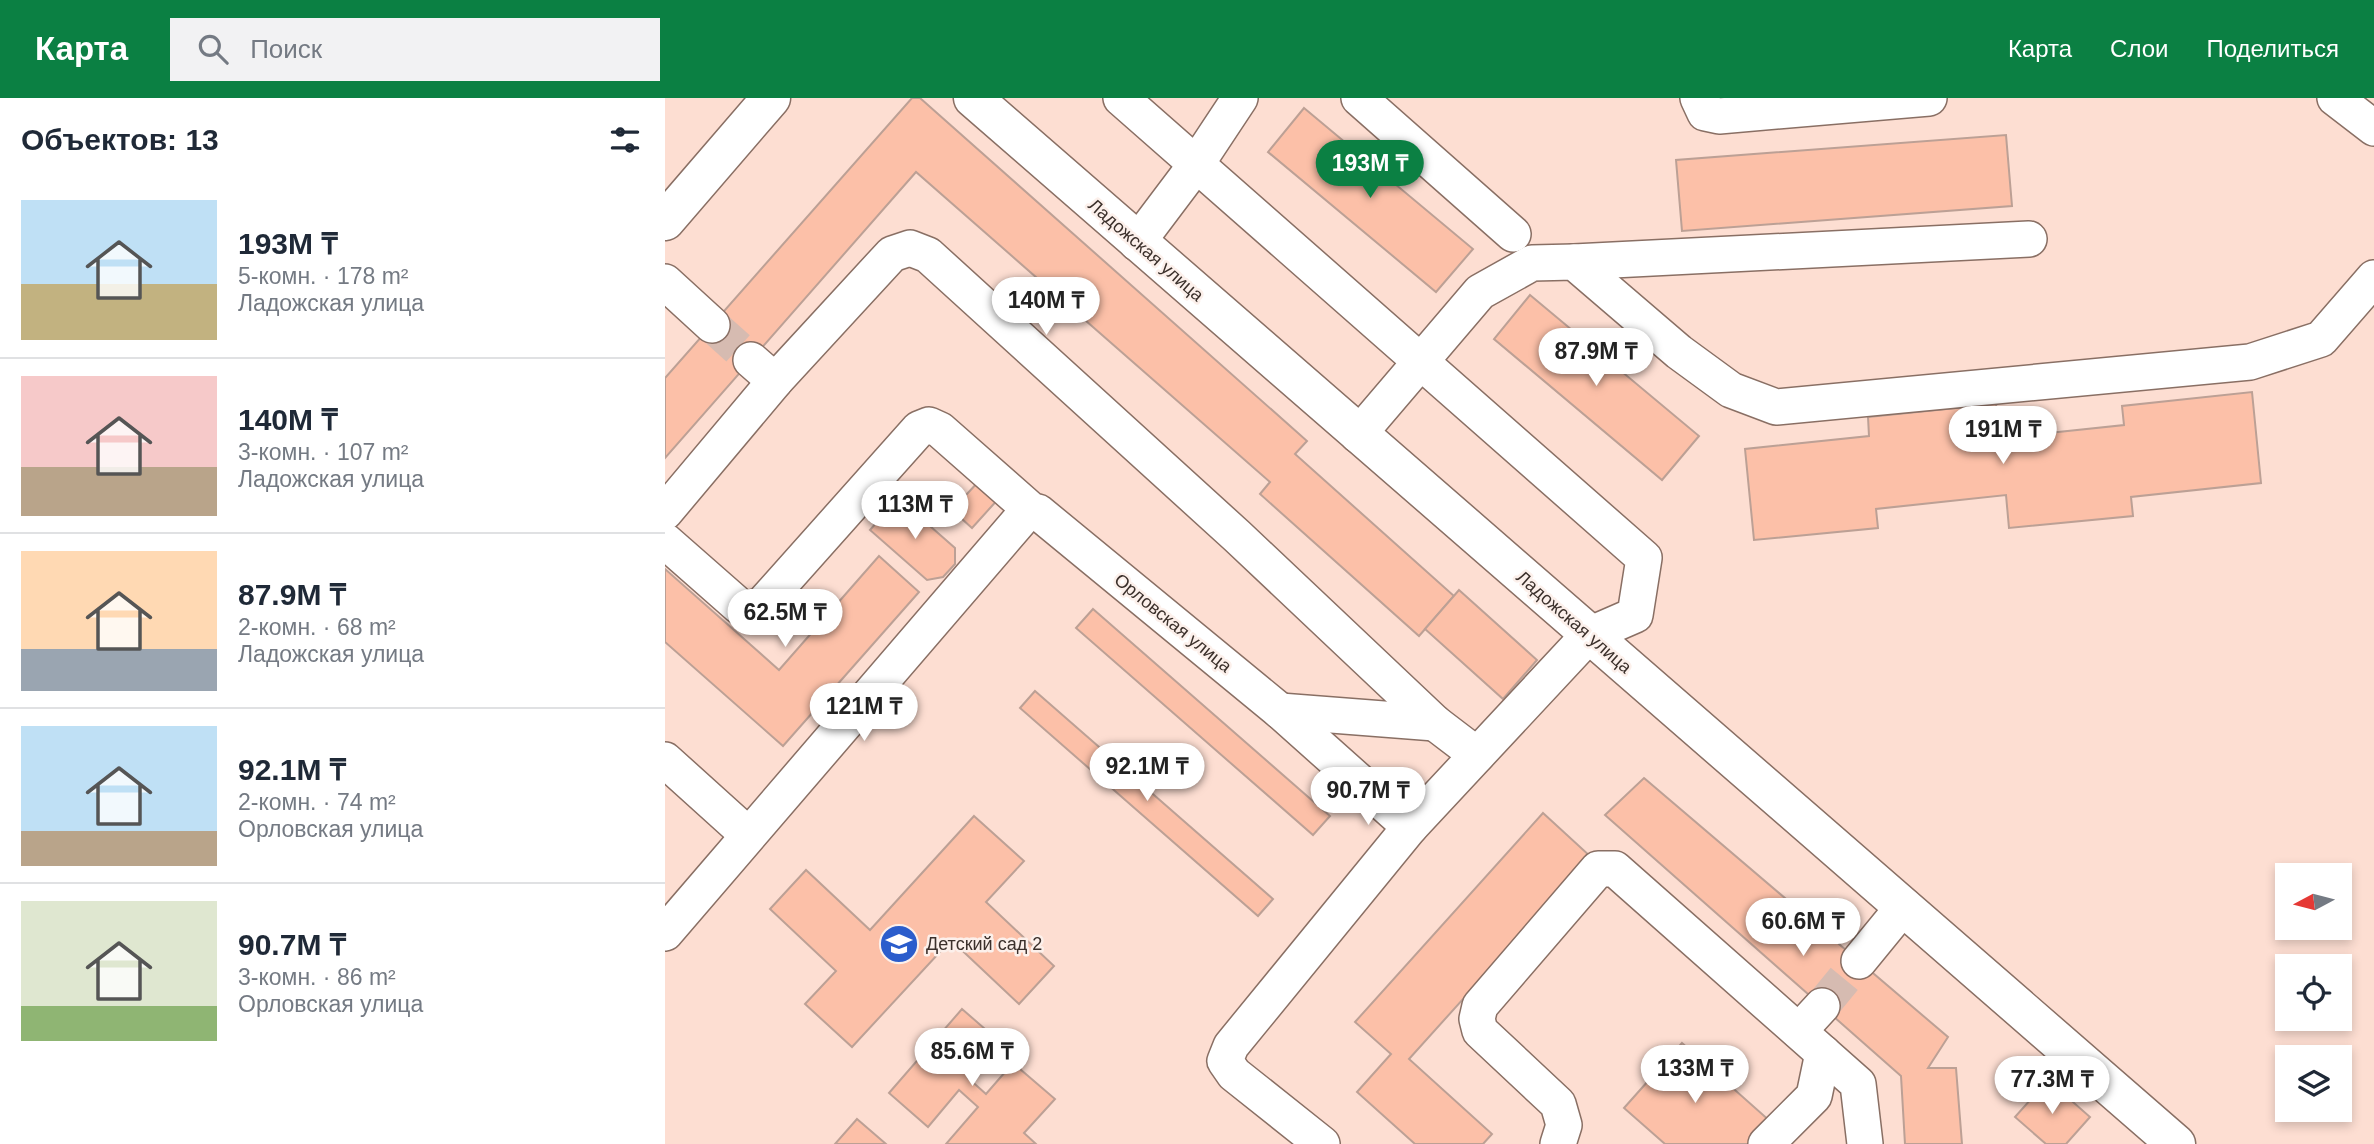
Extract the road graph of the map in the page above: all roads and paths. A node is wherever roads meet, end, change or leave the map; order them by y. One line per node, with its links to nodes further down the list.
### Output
1 (771, 98): 11 (main road)
2 (973, 98): 14 (main road, Ладожская улица)
3 (1121, 98): 10 (street)
4 (1240, 98): 10 (street)
5 (1359, 98): 12 (street)
6 (1698, 98): 7 (street)
7 (1929, 98)
8 (2335, 98): 9 (street)
9 (2374, 128)
10 (1195, 166): 14 (street); 19 (street)
11 (665, 221)
12 (1513, 234)
13 (2029, 239): 15 (street)
14 (1137, 243): 20 (main road, Ладожская улица)
15 (1574, 262): 16 (street); 19 (street)
16 (2374, 278)
17 (665, 282): 18 (street)
18 (712, 325)
19 (1420, 362): 20 (street); 24 (street)
20 (1358, 435): 24 (main road, Ладожская улица)
21 (1032, 511): 23 (street, Орловская улица); 25 (street, Орловская улица); 30 (street)
22 (665, 512): 26 (street)
23 (665, 541)
24 (1589, 635): 27 (street); 31 (main road, Ладожская улица)
25 (1280, 711): 26 (street); 29 (street, Орловская улица)
26 (1435, 723): 27 (street)
27 (1477, 755): 29 (street)
28 (665, 760): 30 (street)
29 (1410, 827): 35 (street)
30 (747, 834): 32 (street)
31 (1904, 906): 33 (street); 39 (main road, Ладожская улица)
32 (665, 933)
33 (1859, 961)
34 (1815, 1030): 36 (street); 37 (street); 38 (street)
35 (1322, 1144)
36 (1558, 1144)
37 (1766, 1144)
38 (1865, 1144)
39 (2176, 1144)

